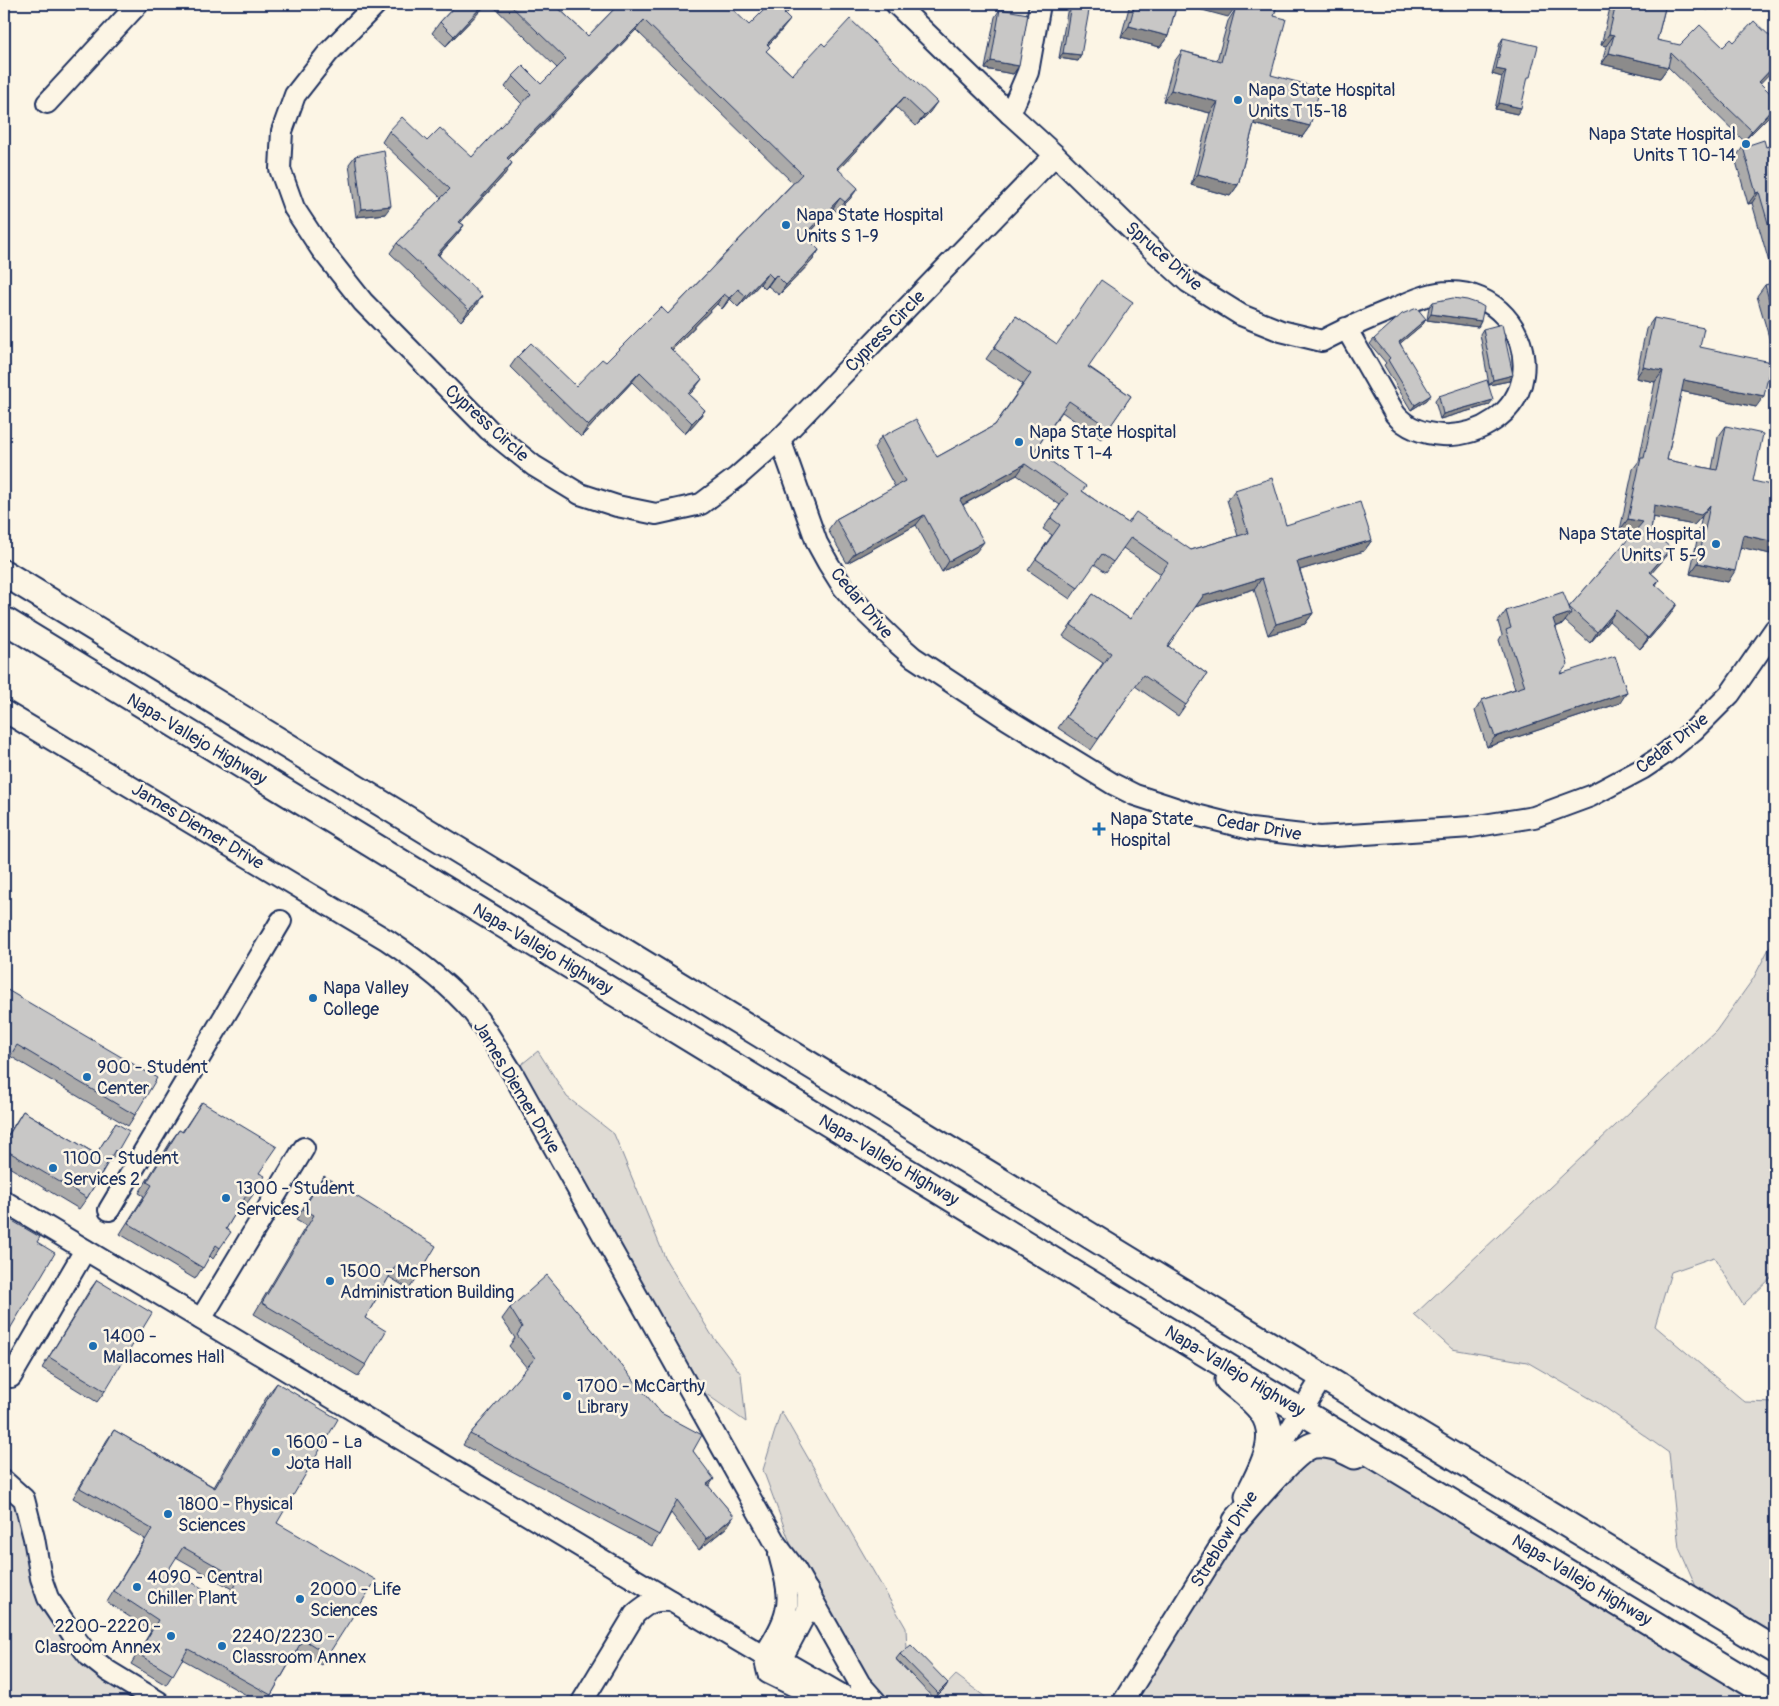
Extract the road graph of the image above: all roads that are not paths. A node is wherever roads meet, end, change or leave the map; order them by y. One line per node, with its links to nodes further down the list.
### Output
1 (138, 4): 5 (street)
2 (376, 4): 9 (street, Cypress Circle)
3 (896, 4): 6 (street, Spruce Drive)
4 (1040, 4): 6 (street)
5 (47, 103)
6 (1010, 114): 7 (street, Spruce Drive)
7 (1055, 155): 8 (street, Spruce Drive); 9 (street, Cypress Circle)
8 (1346, 328): 8 (street, Spruce Drive)
9 (780, 438): 12 (street, Cedar Drive)
10 (4, 574): 21 (main road)
11 (4, 620): 20 (main road, Napa-Vallejo Highway)
12 (1775, 628)
13 (4, 711): 27 (street, James Diemer Drive)
14 (281, 921): 17 (street)
15 (304, 1148): 19 (street)
16 (4, 1201): 18 (street)
17 (109, 1210)
18 (85, 1250): 19 (street); 22 (street)
19 (201, 1319): 29 (street)
20 (1186, 1341): 23 (main road, Napa-Vallejo Highway); 26 (main road)
21 (1324, 1376): 23 (street, Streblow Drive); 30 (main road)
22 (11, 1377)
23 (1301, 1410): 25 (main road, Napa-Vallejo Highway); 26 (street, Streblow Drive)
24 (4, 1481): 33 (street)
25 (1435, 1491): 26 (main road); 32 (main road, Napa-Vallejo Highway)
26 (1236, 1521): 38 (street, Streblow Drive)
27 (776, 1544): 28 (street, James Diemer Drive); 31 (street, James Diemer Drive)
28 (808, 1591): 31 (street); 37 (street, James Diemer Drive)
29 (671, 1601): 31 (street); 34 (street)
30 (1775, 1650)
31 (771, 1663): 35 (street); 36 (street)
32 (1775, 1698)
33 (159, 1702)
34 (582, 1702)
35 (827, 1702)
36 (854, 1702)
37 (876, 1702)
38 (1122, 1702)

